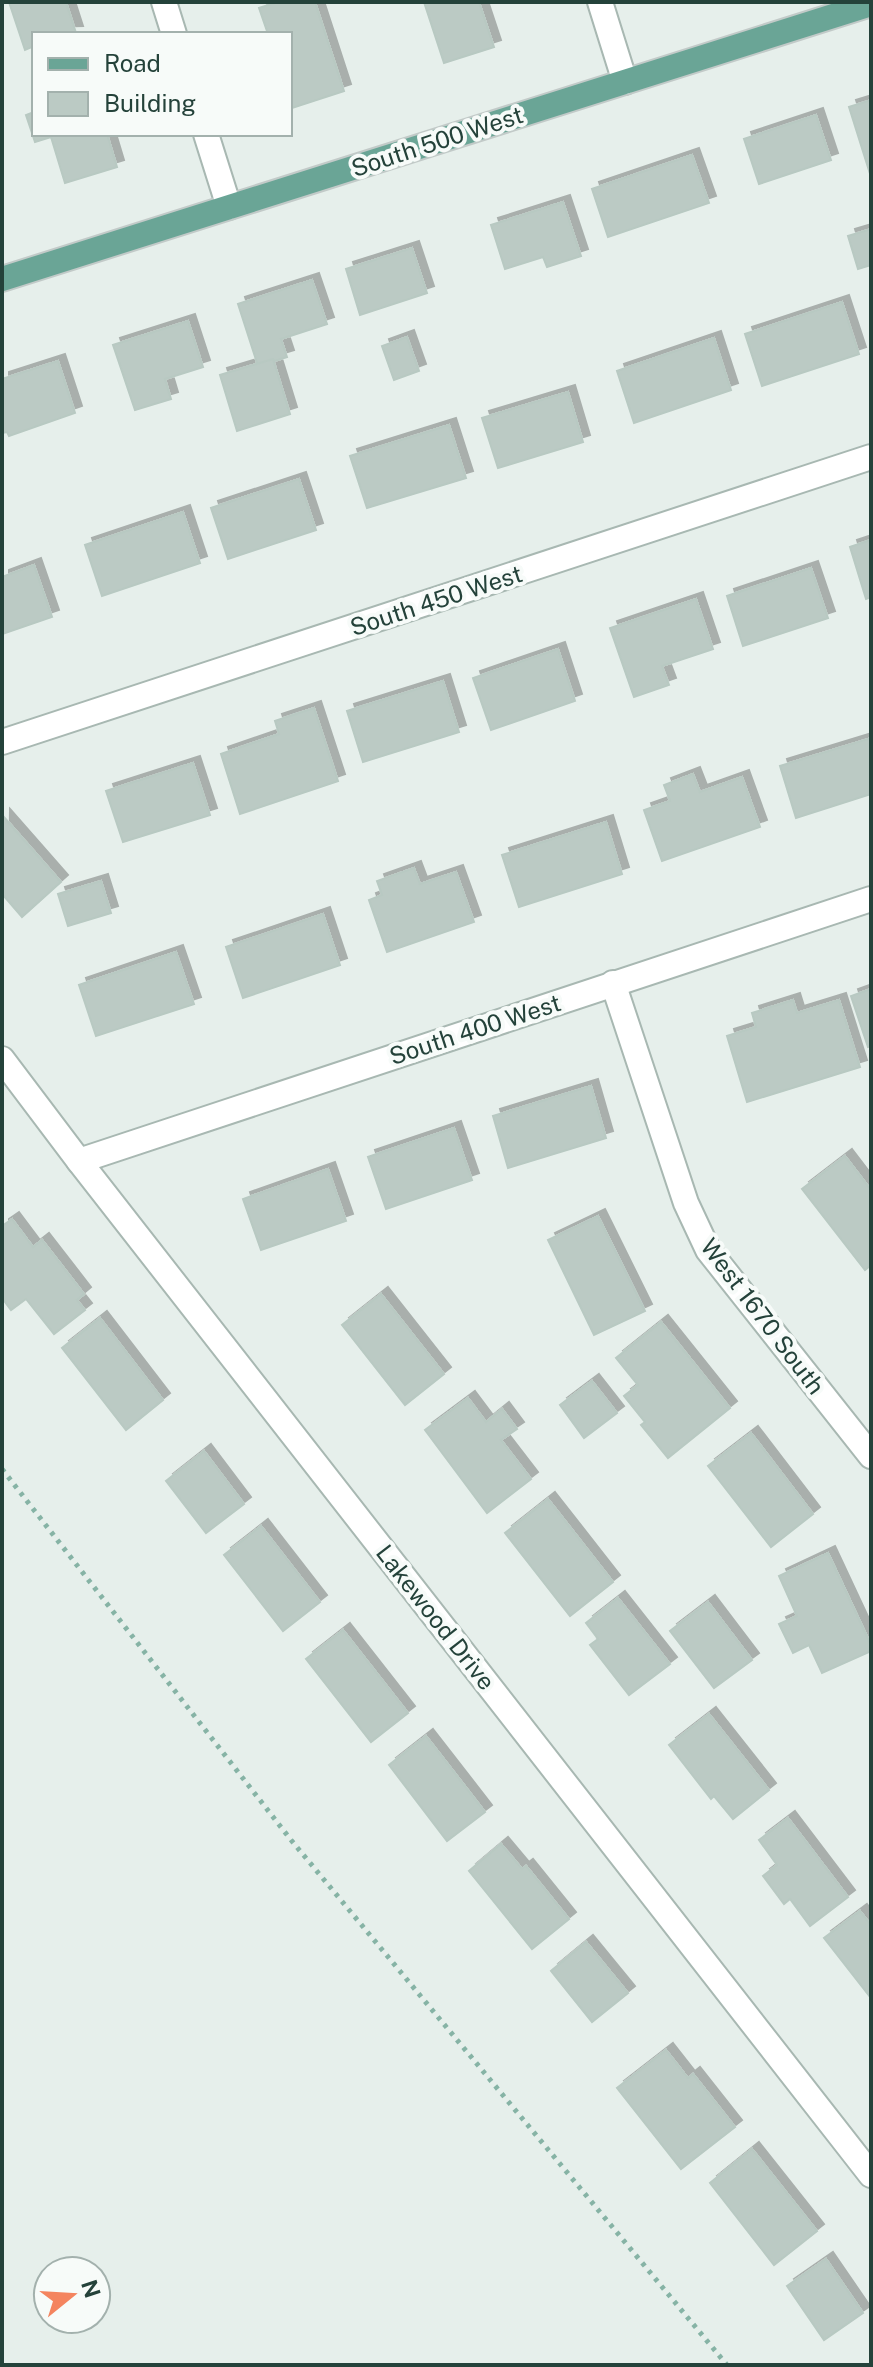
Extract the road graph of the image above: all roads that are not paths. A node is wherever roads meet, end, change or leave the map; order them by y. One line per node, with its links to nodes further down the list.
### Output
1 (164, 2): 4 (street)
2 (600, 2): 5 (street)
3 (871, 4): 5 (main road, South 500 West)
4 (173, 32)
5 (625, 82): 7 (main road, South 500 West)
6 (207, 136): 7 (street)
7 (229, 207): 8 (main road, South 500 West)
8 (2, 279)
9 (871, 457): 10 (street, South 450 West)
10 (2, 742)
11 (871, 899): 12 (street, South 400 West)
12 (613, 983): 14 (street, South 400 West); 15 (street, West 1670 South)
13 (2, 1059): 14 (street, Lakewood Drive)
14 (79, 1161): 16 (street, Lakewood Drive)
15 (871, 1456)
16 (871, 2175)

